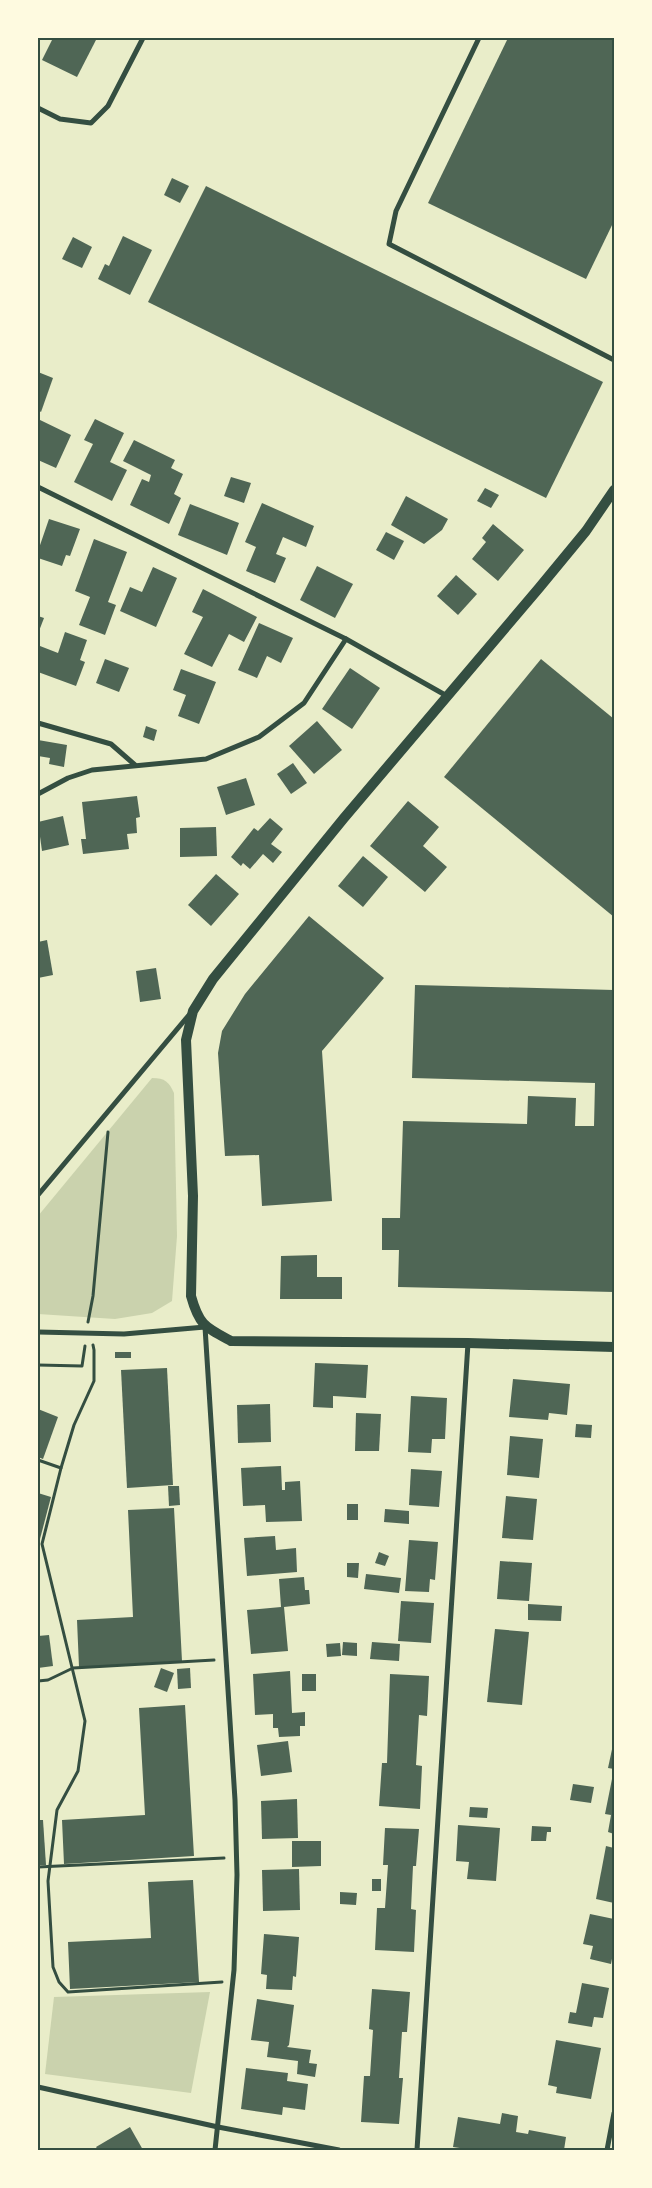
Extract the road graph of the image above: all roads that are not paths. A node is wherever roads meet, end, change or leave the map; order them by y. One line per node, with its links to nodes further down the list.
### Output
1 (143, 38): 3 (street)
2 (479, 38): 4 (street)
3 (38, 108)
4 (614, 360)
5 (38, 487): 7 (street)
6 (614, 490): 8 (main road)
7 (346, 639): 8 (street); 10 (street)
8 (447, 696): 12 (main road)
9 (38, 723): 10 (street)
10 (135, 765): 11 (street)
11 (38, 794)
12 (193, 1011): 13 (street); 14 (main road)
13 (38, 1195)
14 (205, 1327): 15 (street); 16 (main road); 20 (street)
15 (38, 1332)
16 (468, 1343): 17 (main road); 23 (street)
17 (614, 1347)
18 (38, 2087): 20 (street)
19 (614, 2113): 24 (street)
20 (218, 2127): 21 (street); 22 (street)
21 (215, 2150)
22 (339, 2150)
23 (417, 2150)
24 (607, 2150)

